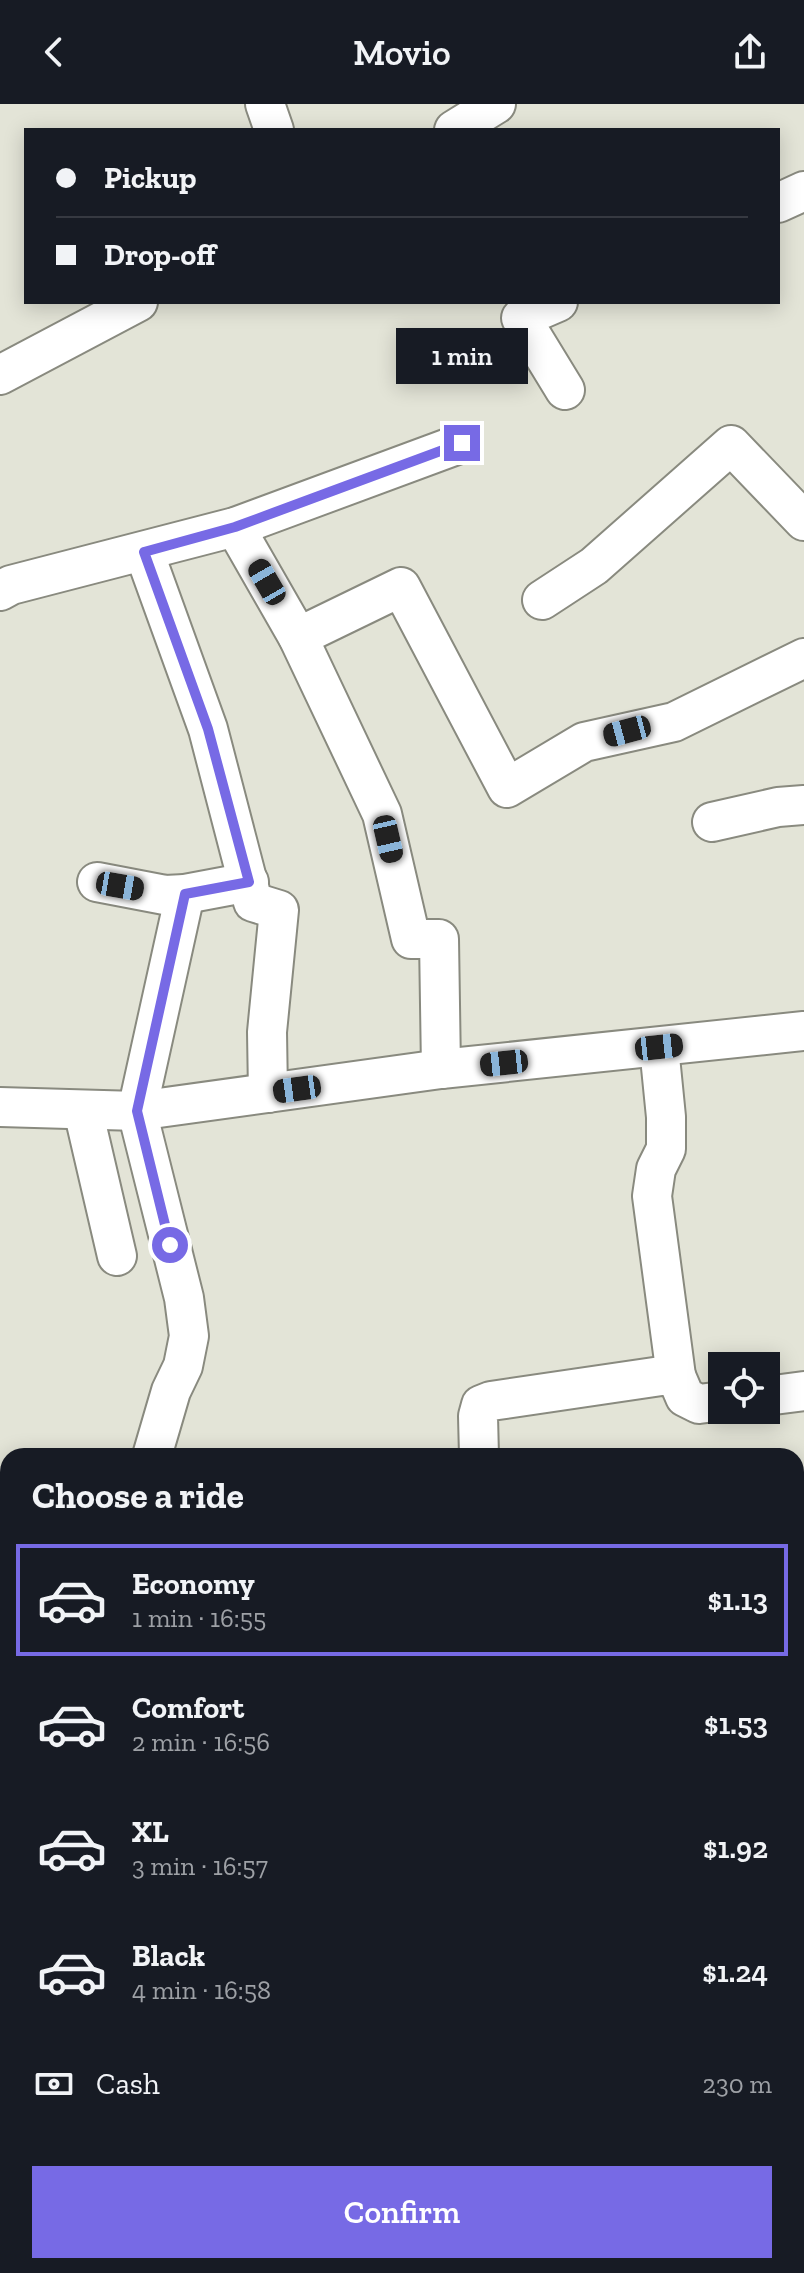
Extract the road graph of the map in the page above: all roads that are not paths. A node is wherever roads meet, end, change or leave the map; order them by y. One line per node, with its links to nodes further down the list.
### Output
1 (265, 104): 3 (street)
2 (496, 104): 4 (street)
3 (273, 128)
4 (457, 128)
5 (804, 191): 6 (street)
6 (780, 202)
7 (134, 304): 9 (street)
8 (553, 304): 10 (street)
9 (0, 375)
10 (565, 390)
11 (462, 443): 13 (street)
12 (804, 521): 16 (street)
13 (235, 527): 14 (street); 17 (street)
14 (144, 552): 15 (street); 22 (street)
15 (0, 591)
16 (542, 600)
17 (298, 637): 18 (street); 26 (street)
18 (804, 658)
19 (804, 805): 20 (street)
20 (712, 822)
21 (97, 882): 23 (street)
22 (249, 882): 23 (street); 27 (street)
23 (185, 894): 30 (street)
24 (804, 1031): 25 (street)
25 (659, 1047): 26 (street); 32 (street)
26 (441, 1069): 27 (street)
27 (268, 1093): 30 (street)
28 (0, 1107): 29 (street)
29 (83, 1110): 30 (street); 31 (street)
30 (137, 1111): 36 (street)
31 (117, 1256)
32 (676, 1376): 35 (street); 37 (street)
33 (804, 1391): 34 (street)
34 (780, 1394)
35 (708, 1403)
36 (154, 1448)
37 (479, 1448)

